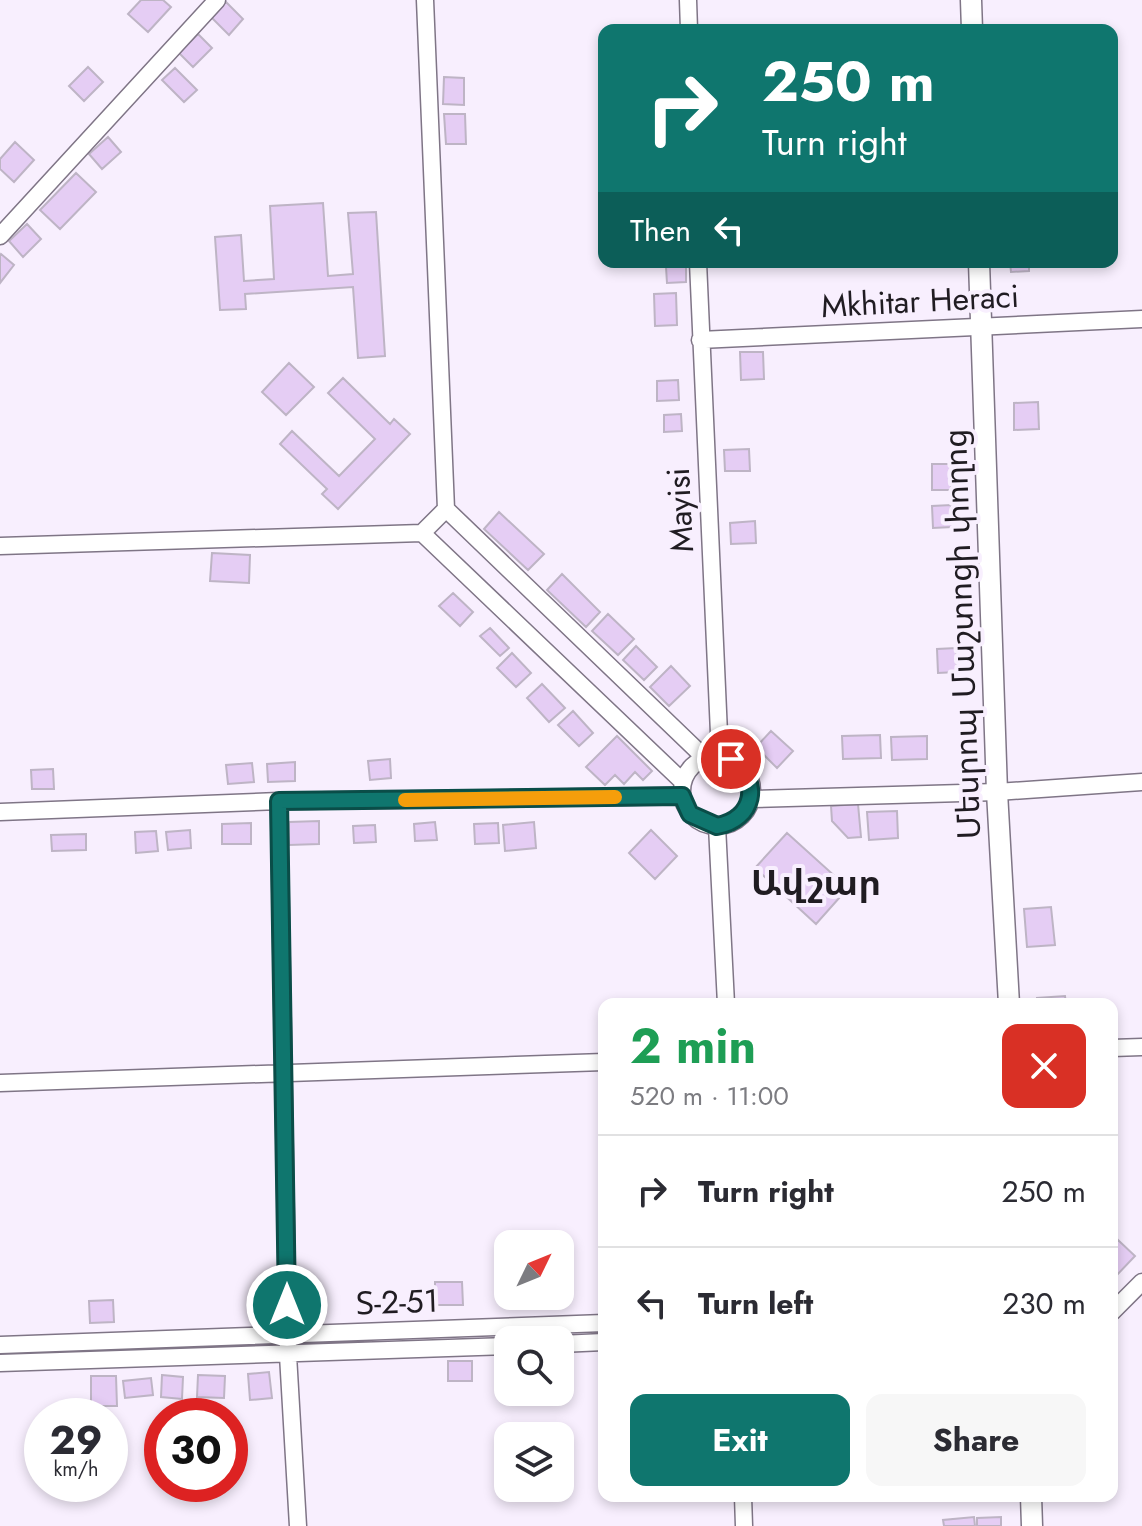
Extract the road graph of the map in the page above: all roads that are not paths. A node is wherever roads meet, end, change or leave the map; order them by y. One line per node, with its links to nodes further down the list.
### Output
1 (217, 0): 7 (street)
2 (425, 0): 13 (street)
3 (688, 0): 5 (street)
4 (971, 0): 6 (main road)
5 (689, 24)
6 (972, 24)
7 (0, 236)
8 (698, 268): 12 (street, Mayisi)
9 (979, 268): 11 (main road, Մեսրոպ Մաշտոցի փողոց)
10 (1142, 319): 11 (street, Mkhitar Heraci)
11 (981, 325): 12 (street, Mkhitar Heraci); 19 (main road, Մեսրոպ Մաշտոցի փողոց)
12 (700, 340): 16 (street, Mayisi)
13 (446, 509): 14 (street); 16 (street)
14 (422, 533): 15 (street); 18 (street)
15 (0, 546)
16 (712, 757): 18 (street); 20 (street)
17 (1142, 782): 19 (street)
18 (682, 789): 21 (street); 23 (street)
19 (997, 792): 20 (street); 25 (main road, Մեսրոպ Մաշտոցի փողոց)
20 (751, 799): 23 (street)
21 (279, 801): 22 (street); 29 (street)
22 (0, 812)
23 (717, 826): 24 (street)
24 (726, 998)
25 (1009, 998)
26 (1142, 1047): 27 (street)
27 (1118, 1048)
28 (598, 1062): 29 (street)
29 (285, 1072): 30 (street); 34 (street)
30 (0, 1083)
31 (1142, 1282): 32 (street)
32 (1118, 1306)
33 (598, 1323): 34 (street, Տ-2-51 / Տ-2-51)
34 (287, 1334): 37 (street, Տ-2-51 / Տ-2-51); 39 (street)
35 (598, 1342): 36 (street)
36 (574, 1343)
37 (0, 1345)
38 (494, 1347): 39 (street, Տ-2-51 / Տ-2-51)
39 (288, 1355): 40 (street, Տ-2-51 / Տ-2-51); 43 (street)
40 (0, 1363)
41 (743, 1502): 44 (street)
42 (1031, 1502): 45 (main road)
43 (298, 1526)
44 (744, 1526)
45 (1032, 1526)

